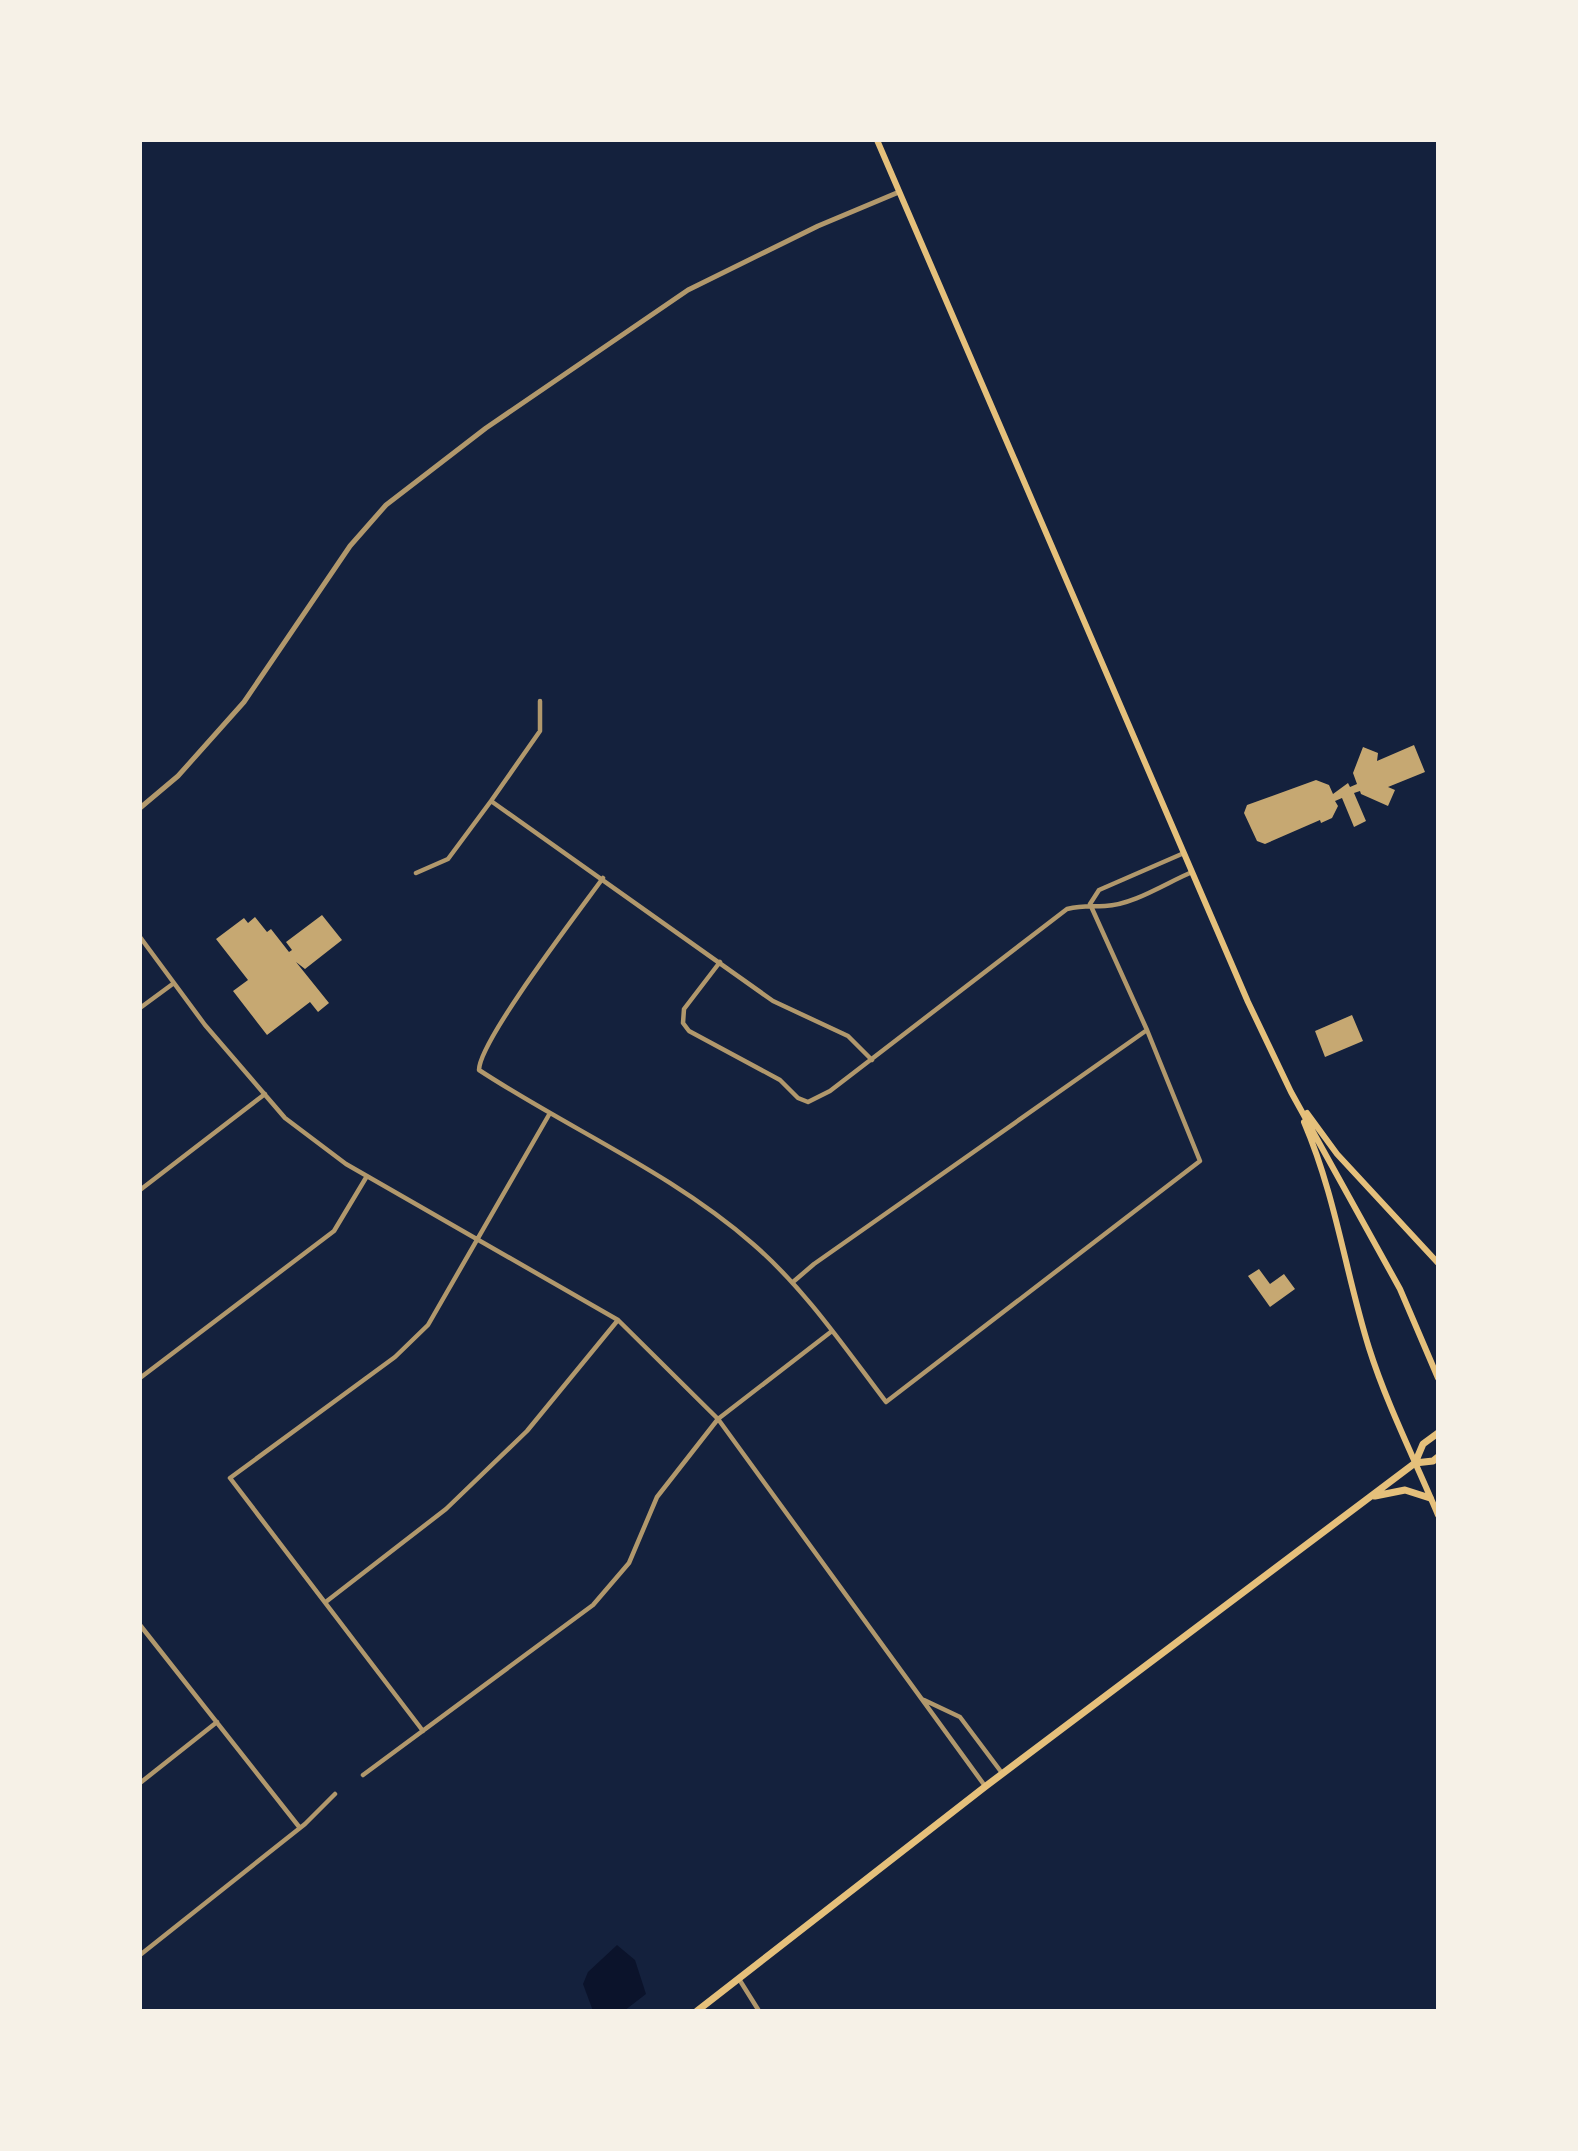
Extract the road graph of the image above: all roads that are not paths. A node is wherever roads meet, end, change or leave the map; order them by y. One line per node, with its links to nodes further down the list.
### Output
1 (877, 140): 2 (main road)
2 (900, 192): 5 (street); 6 (main road)
3 (540, 701): 4 (street)
4 (491, 801): 8 (street); 9 (street)
5 (140, 808)
6 (1184, 853): 7 (main road); 10 (street)
7 (1192, 872): 10 (street); 17 (main road)
8 (416, 873)
9 (603, 878): 12 (street); 19 (street)
10 (1090, 904): 15 (street); 16 (street)
11 (140, 937): 13 (street)
12 (720, 962): 16 (street); 16 (street)
13 (174, 983): 14 (street); 18 (street)
14 (140, 1009)
15 (1147, 1030): 24 (street); 26 (street)
16 (872, 1060)
17 (1291, 1092): 23 (main road); 28 (main road); 32 (main road)
18 (265, 1094): 20 (street); 21 (street)
19 (550, 1112): 22 (street); 24 (street)
20 (368, 1176): 22 (street); 27 (street)
21 (140, 1190)
22 (478, 1238): 25 (street); 36 (street)
23 (1438, 1263)
24 (793, 1282): 26 (street)
25 (618, 1320): 29 (street); 36 (street)
26 (832, 1331): 29 (street)
27 (140, 1378)
28 (1438, 1378)
29 (718, 1419): 38 (street); 40 (street)
30 (1438, 1433): 32 (main road)
31 (1438, 1457): 32 (main road)
32 (1415, 1463): 33 (main road); 34 (main road)
33 (1371, 1496): 34 (main road); 41 (main road)
34 (1430, 1498): 35 (main road)
35 (1438, 1516)
36 (327, 1601): 40 (street)
37 (140, 1625): 39 (street)
38 (923, 1700): 41 (street); 44 (street)
39 (217, 1722): 43 (street); 46 (street)
40 (423, 1731): 42 (street)
41 (1003, 1774): 44 (main road)
42 (363, 1775)
43 (140, 1783)
44 (986, 1786): 48 (main road)
45 (335, 1794): 46 (street)
46 (300, 1828): 47 (street)
47 (140, 1955)
48 (738, 1979): 49 (main road); 50 (street)
49 (697, 2011)
50 (759, 2011)

